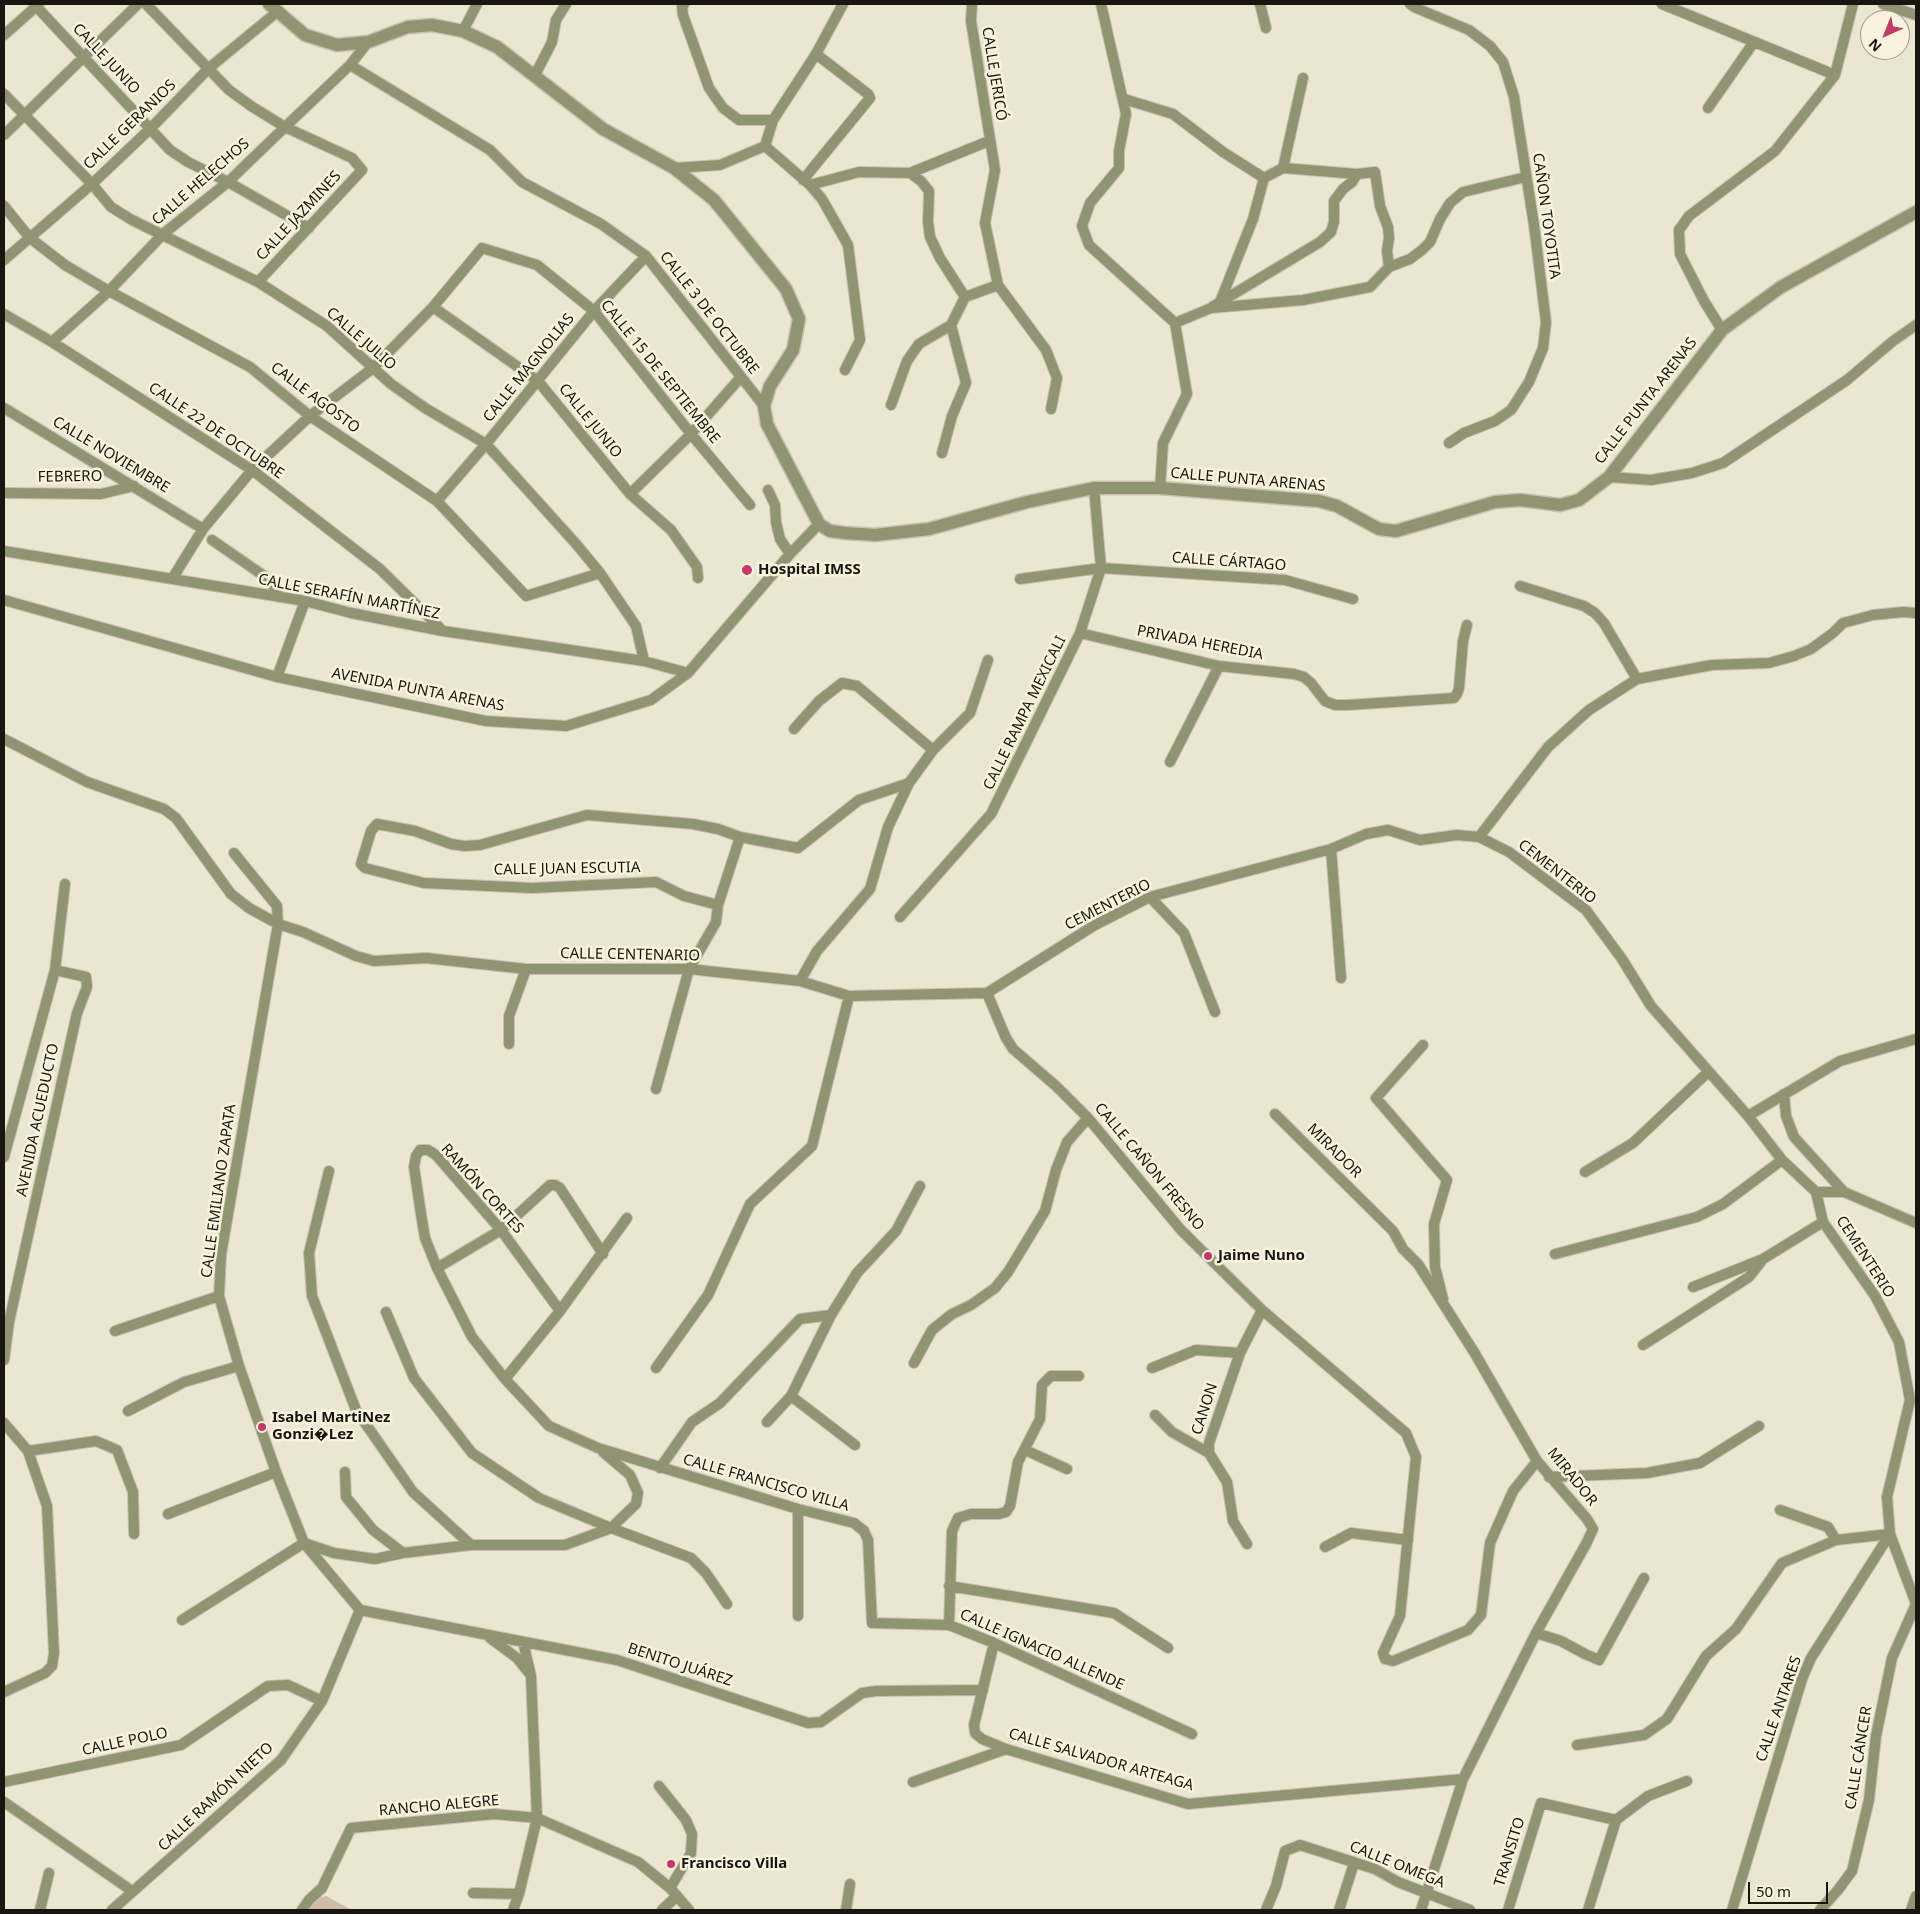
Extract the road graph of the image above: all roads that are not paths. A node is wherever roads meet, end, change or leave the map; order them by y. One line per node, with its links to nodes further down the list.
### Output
1 (138, 4): 23 (street)
2 (146, 4): 25 (street)
3 (477, 4): 18 (street)
4 (566, 4): 26 (street)
5 (684, 4): 33 (street)
6 (842, 4): 22 (street)
7 (972, 4): 37 (street, CALLE JERICÓ)
8 (1101, 4): 30 (street)
9 (1260, 4): 17 (street)
10 (1410, 4): 43 (street, CAÑON TOYOTITA)
11 (1662, 4): 21 (street)
12 (1853, 4): 27 (street)
13 (1883, 4): 16 (street)
14 (36, 5): 19 (street); 23 (street, CALLE JUNIO)
15 (273, 8): 20 (street); 25 (street, CALLE GERANIOS)
16 (1916, 15)
17 (1266, 28)
18 (463, 30): 20 (street); 26 (street)
19 (4, 35)
20 (368, 42): 24 (street, CALLE HELECHOS)
21 (1754, 42): 27 (street); 31 (street)
22 (816, 54): 33 (street); 46 (street)
23 (84, 58): 32 (street); 35 (street, CALLE JUNIO)
24 (350, 65): 34 (street, CALLE HELECHOS); 53 (street, CALLE 3 DE OCTUBRE)
25 (209, 68): 34 (street); 35 (street, CALLE GERANIOS)
26 (535, 75): 39 (street)
27 (1834, 75): 68 (street)
28 (1303, 78): 40 (street)
29 (4, 94): 32 (street, CALLE JULIO)
30 (1124, 99): 44 (street); 65 (street)
31 (1708, 108)
32 (25, 115): 36 (street); 47 (street, CALLE JULIO)
33 (773, 120): 38 (street)
34 (285, 127): 45 (street, CALLE HELECHOS); 50 (street, CALLE JAZMINES)
35 (151, 128): 45 (street, CALLE JUNIO); 47 (street, CALLE GERANIOS)
36 (4, 135)
37 (989, 141): 41 (street, CALLE JERICÓ); 57 (street)
38 (764, 146): 39 (street); 46 (street)
39 (674, 168): 74 (street)
40 (1283, 168): 42 (street); 44 (street)
41 (910, 173): 46 (street, CALLE JERICÓ); 59 (street)
42 (1357, 174): 55 (street); 60 (street)
43 (1526, 177): 55 (street); 80 (street, CAÑON TOYOTITA)
44 (1264, 178): 60 (street)
45 (228, 182): 50 (street, CALLE JUNIO); 51 (street, CALLE HELECHOS)
46 (807, 183): 71 (street)
47 (92, 184): 51 (street, CALLE JULIO); 52 (street, CALLE GERANIOS)
48 (4, 206): 52 (street, CALLE AGOSTO)
49 (1916, 212): 68 (street, CALLE PUNTA ARENAS)
50 (309, 228): 56 (street, CALLE JAZMINES)
51 (163, 234): 56 (street, CALLE JULIO); 58 (street, CALLE HELECHOS)
52 (30, 238): 54 (street, CALLE GERANIOS); 58 (street, CALLE AGOSTO)
53 (646, 256): 63 (street, CALLE MAGNOLIAS); 72 (street, CALLE 3 DE OCTUBRE)
54 (4, 260)
55 (1389, 267): 62 (street)
56 (258, 282): 70 (street, CALLE JULIO)
57 (998, 285): 59 (street); 77 (street)
58 (109, 291): 69 (street, CALLE HELECHOS); 78 (street, CALLE AGOSTO)
59 (965, 297): 66 (street)
60 (1220, 302): 62 (street)
61 (433, 307): 63 (street, CALLE 15 DE SEPTIEMBRE); 70 (street); 73 (street, CALLE JUNIO)
62 (1211, 308): 65 (street)
63 (594, 311): 73 (street, CALLE MAGNOLIAS); 79 (street, CALLE 15 DE SEPTIEMBRE)
64 (4, 314): 69 (street, CALLE 22 DE OCTUBRE)
65 (1175, 323): 87 (street)
66 (951, 325): 75 (street); 82 (street)
67 (1916, 325): 84 (street)
68 (1722, 330): 84 (street, CALLE PUNTA ARENAS)
69 (52, 342): 83 (street, CALLE 22 DE OCTUBRE)
70 (374, 368): 78 (street); 81 (street, CALLE JULIO)
71 (845, 370)
72 (740, 378): 74 (street, CALLE 3 DE OCTUBRE); 79 (street)
73 (538, 381): 81 (street, CALLE MAGNOLIAS); 90 (street, CALLE JUNIO)
74 (764, 406): 93 (street)
75 (891, 406)
76 (4, 408): 85 (street, CALLE NOVIEMBRE)
77 (1051, 409)
78 (310, 416): 83 (street); 91 (street, CALLE AGOSTO)
79 (691, 434): 90 (street); 92 (street, CALLE 15 DE SEPTIEMBRE)
80 (1449, 443)
81 (486, 444): 91 (street, CALLE MAGNOLIAS); 99 (street, CALLE JULIO)
82 (942, 453)
83 (252, 470): 94 (street); 110 (street, CALLE 22 DE OCTUBRE)
84 (1609, 477): 87 (street, CALLE PUNTA ARENAS)
85 (134, 486): 89 (street, FEBRERO); 94 (street, CALLE NOVIEMBRE)
86 (1094, 488): 87 (street, CALLE PUNTA ARENAS); 93 (street, CALLE PUNTA ARENAS); 98 (street, CALLE RAMPA MEXICALI)
87 (1160, 488)
88 (768, 490): 97 (street)
89 (5, 494)
90 (630, 494): 100 (street, CALLE JUNIO)
91 (437, 501): 99 (street, CALLE AGOSTO)
92 (750, 505)
93 (819, 524): 97 (street, AVENIDA PUNTA ARENAS)
94 (203, 529): 101 (street)
95 (212, 540): 104 (street)
96 (4, 551): 101 (street, CALLE SERAFÍN MARTÍNEZ)
97 (790, 554): 115 (street, AVENIDA PUNTA ARENAS)
98 (1101, 568): 102 (street, CALLE CÁRTAGO); 105 (street, CALLE CÁRTAGO); 111 (street, CALLE RAMPA MEXICALI)
99 (600, 574): 113 (street, CALLE JULIO)
100 (698, 578)
101 (172, 579): 104 (street, CALLE SERAFÍN MARTÍNEZ)
102 (1020, 579)
103 (1520, 586): 117 (street)
104 (279, 597): 107 (street, CALLE SERAFÍN MARTÍNEZ)
105 (1352, 599)
106 (4, 600): 116 (street, AVENIDA PUNTA ARENAS)
107 (305, 601): 110 (street, CALLE SERAFÍN MARTÍNEZ); 116 (street)
108 (1916, 613): 117 (street)
109 (1467, 625): 114 (street, PRIVADA HEREDIA)
110 (443, 631): 113 (street, CALLE SERAFÍN MARTÍNEZ)
111 (1080, 633): 114 (street, PRIVADA HEREDIA); 130 (street, CALLE RAMPA MEXICALI)
112 (988, 660): 120 (street)
113 (644, 661): 115 (street, CALLE SERAFÍN MARTÍNEZ)
114 (1219, 666): 121 (street)
115 (688, 674): 116 (street, AVENIDA PUNTA ARENAS)
116 (277, 677)
117 (1637, 679): 124 (street)
118 (794, 729): 120 (street)
119 (4, 739): 131 (street, CALLE CENTENARIO)
120 (933, 750): 122 (street)
121 (1170, 762)
122 (909, 783): 123 (street, CALLE JUAN ESCUTIA); 136 (street)
123 (740, 837): 129 (street); 129 (street, CALLE JUAN ESCUTIA)
124 (1479, 837): 125 (street, CEMENTERIO); 143 (street, CEMENTERIO)
125 (1331, 849): 128 (street, CEMENTERIO); 135 (street)
126 (234, 853): 131 (street)
127 (65, 884): 134 (street)
128 (1150, 897): 137 (street, CEMENTERIO); 139 (street)
129 (718, 905): 133 (street)
130 (900, 917)
131 (278, 924): 132 (street, CALLE CENTENARIO); 165 (street, CALLE EMILIANO ZAPATA)
132 (526, 969): 133 (street, CALLE CENTENARIO); 141 (street)
133 (689, 969): 136 (street, CALLE CENTENARIO); 144 (street)
134 (55, 970): 149 (street); 174 (street, AVENIDA ACUEDUCTO)
135 (1342, 978)
136 (800, 981): 138 (street, CALLE CENTENARIO)
137 (987, 993): 138 (street, CALLE CENTENARIO); 148 (street, CALLE CAÑON FRESNO)
138 (849, 996): 177 (street)
139 (1215, 1012)
140 (1916, 1038): 145 (street)
141 (508, 1044)
142 (1423, 1046): 166 (street)
143 (1708, 1072): 147 (street, CEMENTERIO); 152 (street)
144 (656, 1089)
145 (1784, 1094): 147 (street); 155 (street)
146 (1275, 1114): 166 (street, MIRADOR)
147 (1748, 1116): 150 (street, CEMENTERIO)
148 (1088, 1118): 167 (street, CALLE CAÑON FRESNO); 175 (street)
149 (4, 1157)
150 (1782, 1160): 154 (street, CEMENTERIO); 161 (street)
151 (328, 1171): 209 (street)
152 (1585, 1172)
153 (920, 1186): 170 (street)
154 (1816, 1192): 155 (street); 157 (street, CEMENTERIO)
155 (1844, 1192): 158 (street)
156 (627, 1218): 160 (street)
157 (1823, 1222): 162 (street); 182 (street, CEMENTERIO)
158 (1916, 1223)
159 (502, 1230): 160 (street); 163 (street); 163 (street, RAMÓN CORTES); 168 (street, RAMÓN CORTES)
160 (603, 1254): 168 (street)
161 (1555, 1254)
162 (1763, 1259): 164 (street); 172 (street)
163 (437, 1268): 180 (street, RAMÓN CORTES)
164 (1693, 1287)
165 (219, 1296): 171 (street); 176 (street, CALLE EMILIANO ZAPATA)
166 (1446, 1309): 193 (street, MIRADOR)
167 (1262, 1310): 173 (street, CANON); 205 (street, CALLE CAÑON FRESNO)
168 (560, 1311): 180 (street)
169 (386, 1312): 202 (street)
170 (831, 1315): 181 (street); 194 (street)
171 (115, 1330)
172 (1643, 1345)
173 (1240, 1354): 178 (street); 192 (street, CANON)
174 (4, 1360)
175 (914, 1362)
176 (239, 1366): 183 (street); 196 (street, CALLE EMILIANO ZAPATA)
177 (656, 1368)
178 (1152, 1368)
179 (1079, 1376): 191 (street)
180 (505, 1379): 189 (street, RAMÓN CORTES)
181 (791, 1396): 185 (street); 188 (street)
182 (1913, 1402): 204 (street, CALLE CÁNCER)
183 (128, 1410)
184 (1155, 1416): 192 (street)
185 (767, 1422)
186 (4, 1423): 190 (street)
187 (1759, 1426): 198 (street)
188 (856, 1445)
189 (598, 1448): 194 (street, CALLE FRANCISCO VILLA); 202 (street)
190 (28, 1450): 203 (street); 228 (street)
191 (1025, 1450): 195 (street); 213 (street)
192 (1209, 1453): 208 (street, CANON)
193 (1538, 1461): 198 (street, MIRADOR); 205 (street, CALLE CAÑON FRESNO)
194 (660, 1468): 199 (street, CALLE FRANCISCO VILLA)
195 (1067, 1469)
196 (276, 1472): 201 (street); 207 (street, CALLE EMILIANO ZAPATA)
197 (345, 1472): 211 (street)
198 (1549, 1477): 221 (street, MIRADOR)
199 (798, 1509): 217 (street); 219 (street, CALLE FRANCISCO VILLA)
200 (1780, 1510): 206 (street)
201 (168, 1514)
202 (611, 1528): 209 (street); 214 (street)
203 (134, 1534)
204 (1890, 1534): 206 (street); 215 (street, CALLE CÁNCER); 263 (street, CALLE ANTARES)
205 (1408, 1540): 210 (street)
206 (1836, 1540): 231 (street)
207 (304, 1543): 211 (street); 216 (street, CALLE EMILIANO ZAPATA); 218 (street)
208 (1247, 1544)
209 (471, 1545): 211 (street)
210 (1325, 1547)
211 (403, 1553)
212 (1644, 1578): 221 (street)
213 (949, 1586): 220 (street); 225 (street)
214 (727, 1604)
215 (1916, 1604): 264 (street, CALLE CÁNCER)
216 (360, 1610): 222 (street, BENITO JUÁREZ); 229 (street, CALLE RAMÓN NIETO)
217 (798, 1616)
218 (182, 1620)
219 (872, 1623): 220 (street, CALLE IGNACIO ALLENDE)
220 (949, 1625): 224 (street, CALLE IGNACIO ALLENDE)
221 (1536, 1632): 233 (street, MIRADOR)
222 (486, 1636): 223 (street, BENITO JUÁREZ); 226 (street)
223 (523, 1642): 226 (street); 227 (street, BENITO JUÁREZ)
224 (994, 1643): 227 (street, CALLE SALVADOR ARTEAGA); 230 (street, CALLE IGNACIO ALLENDE)
225 (1168, 1648)
226 (531, 1676): 239 (street)
227 (983, 1690): 232 (street, CALLE SALVADOR ARTEAGA)
228 (4, 1692)
229 (322, 1701): 235 (street, CALLE POLO); 244 (street, CALLE RAMÓN NIETO)
230 (1192, 1734)
231 (1577, 1745)
232 (1006, 1749): 233 (street, CALLE SALVADOR ARTEAGA); 236 (street)
233 (1463, 1779): 247 (street, MIRADOR)
234 (1687, 1781): 240 (street)
235 (4, 1782)
236 (913, 1782)
237 (658, 1786): 245 (street)
238 (4, 1802): 244 (street)
239 (537, 1818): 245 (street, RANCHO ALEGRE); 248 (street); 252 (street, RANCHO ALEGRE)
240 (1616, 1820): 261 (street, TRANSITO); 262 (street)
241 (1354, 1863): 247 (street, CALLE OMEGA); 257 (street, CALLE OMEGA); 258 (street)
242 (49, 1873): 250 (street)
243 (850, 1884): 256 (street)
244 (132, 1891): 251 (street, CALLE RAMÓN NIETO)
245 (674, 1892): 254 (street); 255 (street, RANCHO ALEGRE)
246 (472, 1893): 248 (street)
247 (1427, 1893): 259 (street, MIRADOR); 260 (street, CALLE OMEGA)
248 (519, 1894): 253 (street)
249 (1916, 1896): 265 (street)
250 (40, 1910)
251 (112, 1910)
252 (302, 1910)
253 (513, 1910)
254 (662, 1910)
255 (689, 1910)
256 (846, 1910)
257 (1266, 1910)
258 (1338, 1910)
259 (1421, 1910)
260 (1470, 1910)
261 (1508, 1910)
262 (1588, 1910)
263 (1732, 1910)
264 (1820, 1910)
265 (1911, 1910)

